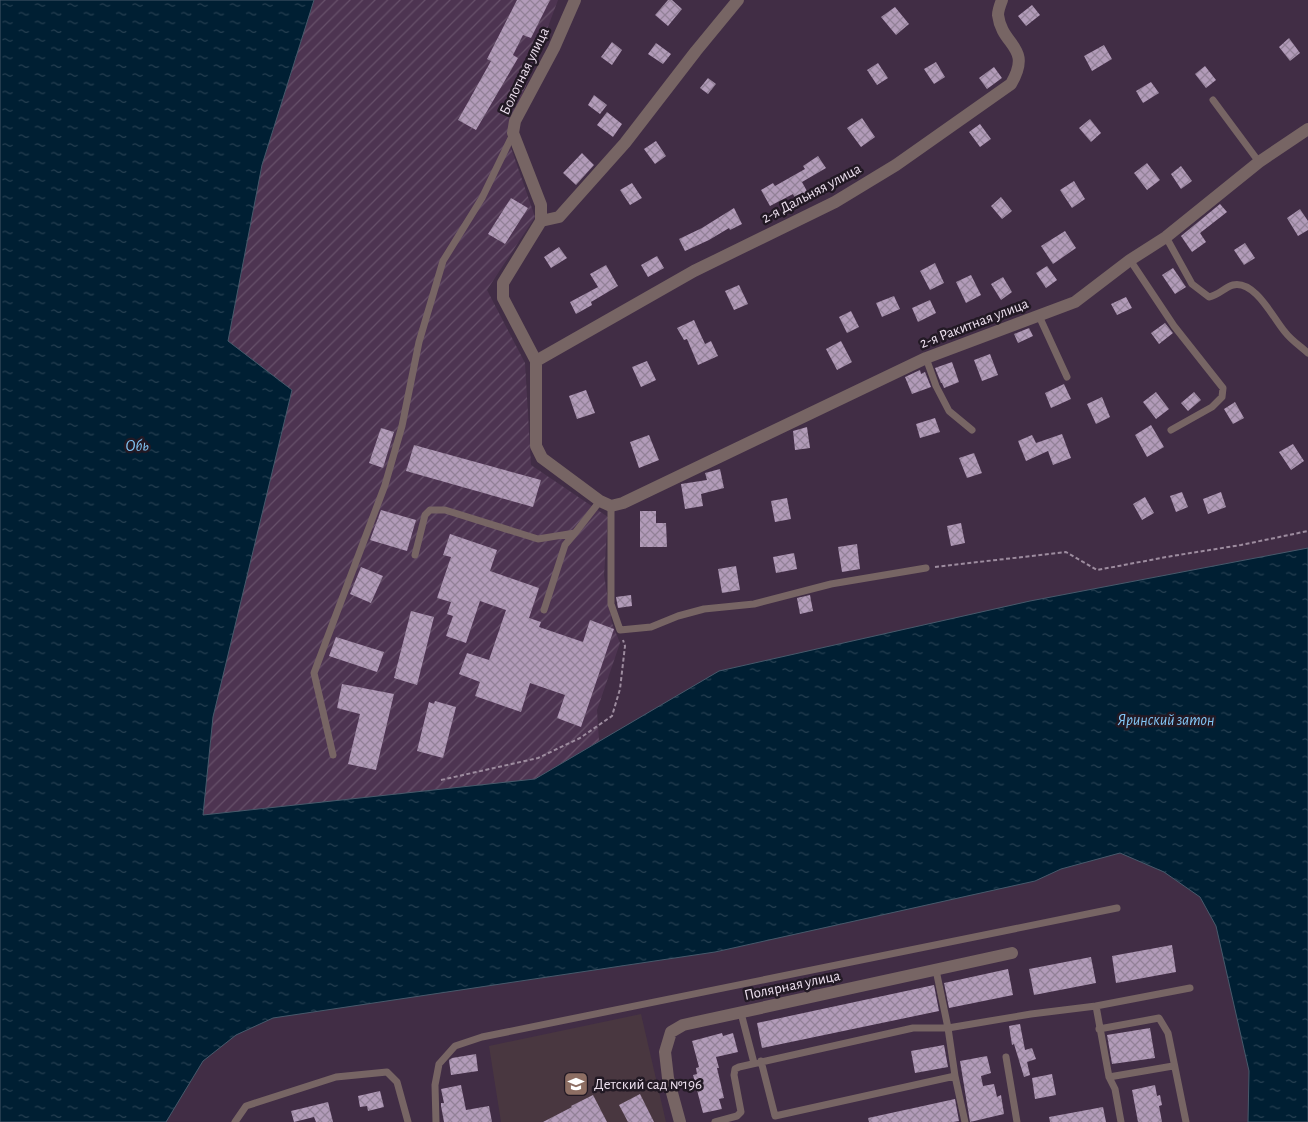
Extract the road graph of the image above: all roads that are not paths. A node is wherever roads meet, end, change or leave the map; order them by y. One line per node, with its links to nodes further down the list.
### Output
1 (575, 0): 6 (street, Болотная улица)
2 (738, 0): 8 (street)
3 (1002, 0): 14 (street, 2-я Дальняя улица)
4 (1213, 100): 7 (lane)
5 (1308, 129): 7 (street, 2-я Ракитная улица)
6 (513, 134): 8 (street, Болотная улица); 23 (lane)
7 (1259, 162): 9 (street, 2-я Ракитная улица)
8 (541, 221): 14 (street)
9 (1166, 237): 10 (street, 2-я Ракитная улица); 12 (lane)
10 (1130, 260): 11 (street, 2-я Ракитная улица); 17 (lane)
11 (1039, 316): 13 (street, 2-я Ракитная улица); 15 (lane)
12 (1308, 353)
13 (926, 358): 16 (lane); 18 (street, 2-я Ракитная улица)
14 (536, 361): 18 (street)
15 (1067, 377)
16 (972, 430)
17 (1172, 430)
18 (611, 503): 19 (lane); 21 (lane)
19 (575, 533): 20 (lane); 22 (lane)
20 (415, 555)
21 (926, 568)
22 (544, 610)
23 (333, 755)
24 (1116, 908): 40 (lane)
25 (1012, 953): 26 (street, Полярная улица)
26 (936, 970): 29 (street, Полярная улица); 30 (lane)
27 (1190, 988): 28 (lane)
28 (1096, 1006): 30 (lane); 31 (lane)
29 (741, 1013): 34 (lane); 41 (street, Полярная улица)
30 (948, 1028): 33 (lane); 36 (lane)
31 (1099, 1028): 35 (lane); 37 (lane)
32 (1006, 1057): 44 (lane)
33 (762, 1061): 34 (lane); 36 (lane)
34 (754, 1063): 42 (lane)
35 (1173, 1066): 37 (lane); 46 (lane)
36 (955, 1076): 43 (lane)
37 (1109, 1077): 45 (lane)
38 (235, 1122): 39 (lane)
39 (408, 1122)
40 (436, 1122)
41 (680, 1122)
42 (715, 1122)
43 (965, 1122)
44 (1018, 1122)
45 (1120, 1122)
46 (1186, 1122)

